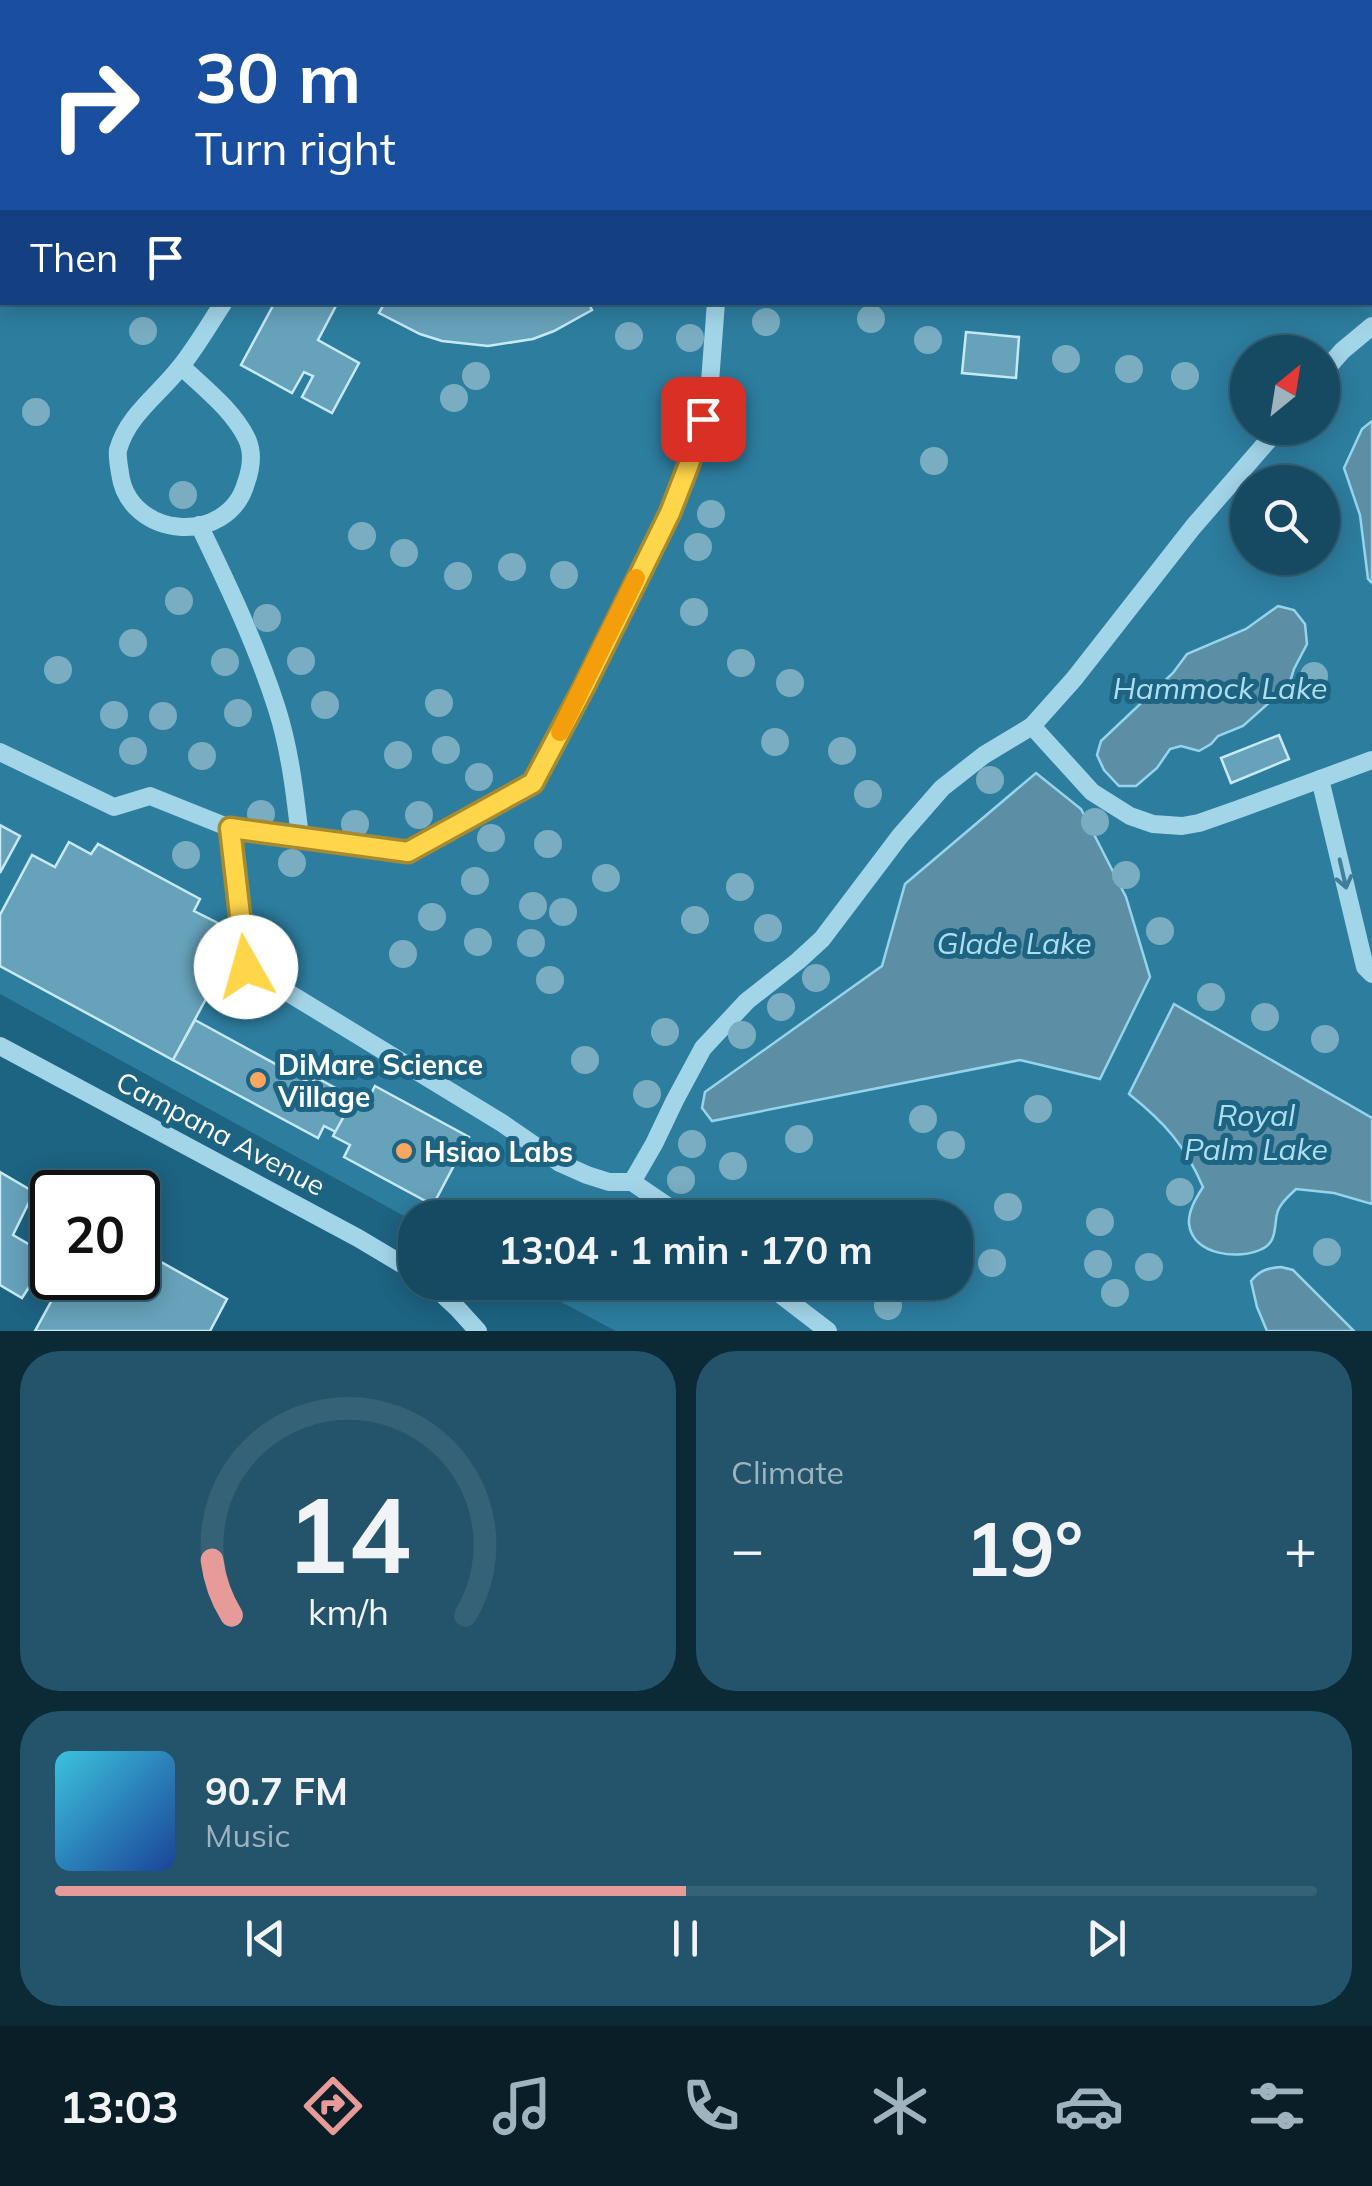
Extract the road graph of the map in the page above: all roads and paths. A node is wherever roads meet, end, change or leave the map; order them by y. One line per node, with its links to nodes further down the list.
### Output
1 (222, 305): 5 (street)
2 (716, 305): 13 (street)
3 (1372, 326): 4 (street)
4 (1340, 354)
5 (181, 366): 7 (street); 7 (street)
6 (1264, 445): 8 (street)
7 (199, 525): 13 (street)
8 (1032, 726): 11 (street); 16 (street)
9 (0, 752): 12 (street)
10 (1372, 760): 11 (street)
11 (1320, 780): 14 (street, one-way to 14)
12 (230, 828): 13 (street); 16 (street)
13 (300, 837)
14 (1372, 974)
15 (0, 1046): 18 (street, Campana Avenue)
16 (632, 1182): 17 (street)
17 (658, 1200)
18 (398, 1262)
19 (448, 1300): 21 (street)
20 (788, 1300): 22 (street)
21 (478, 1331)
22 (828, 1331)

